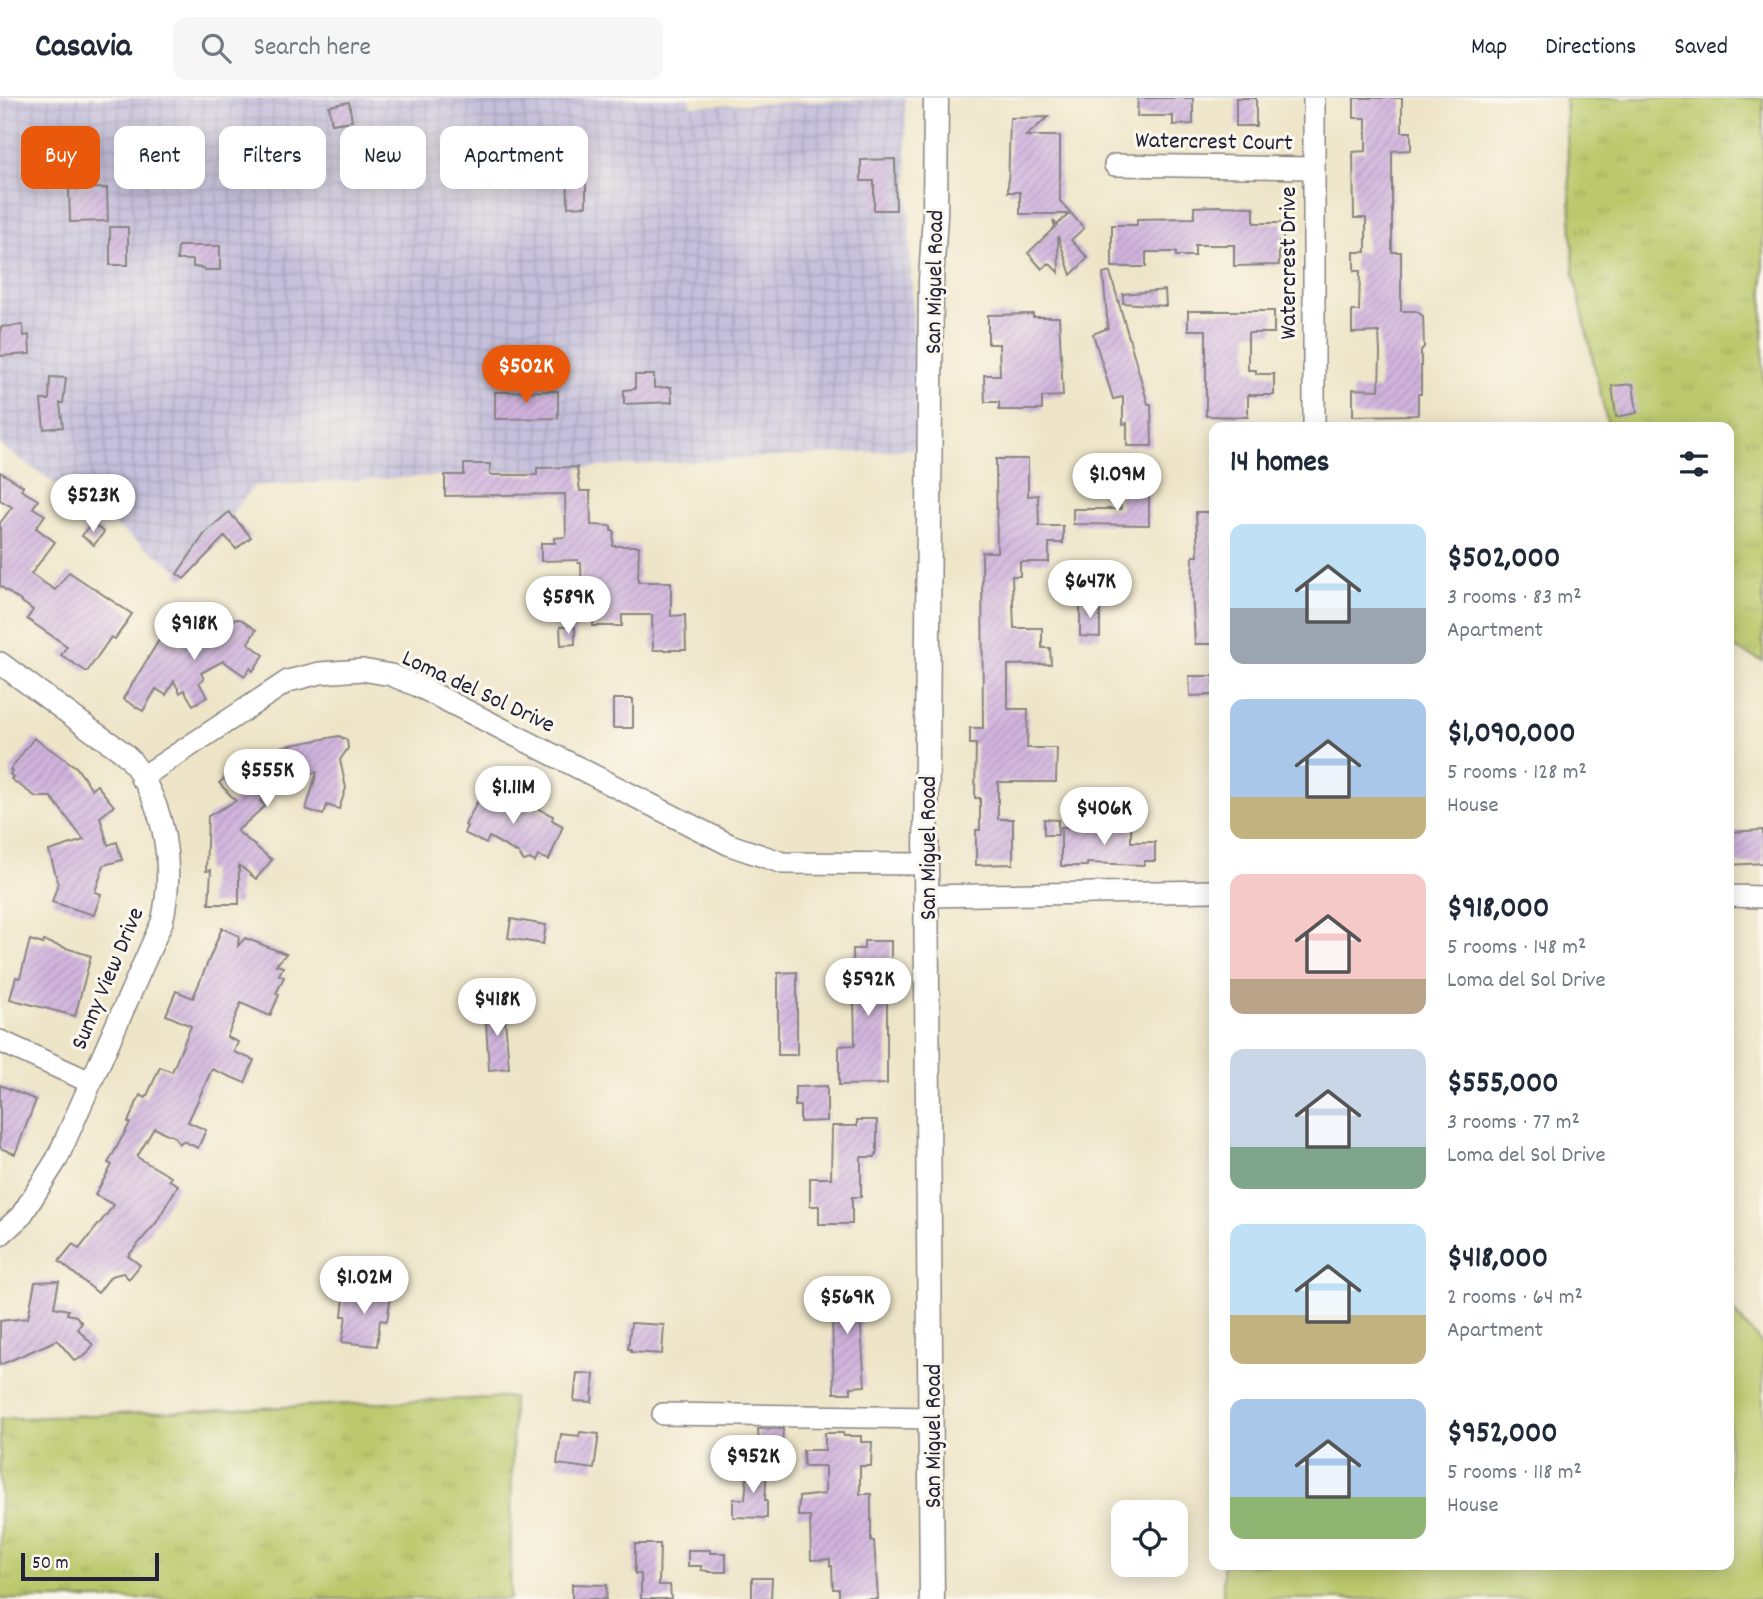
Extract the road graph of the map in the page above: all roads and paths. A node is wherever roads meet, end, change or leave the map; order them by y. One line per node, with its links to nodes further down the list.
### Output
1 (936, 98): 8 (street, San Miguel Road)
2 (1314, 98): 4 (street, Watercrest Drive)
3 (1115, 165): 4 (street, Watercrest Court)
4 (1313, 168): 5 (street, Watercrest Drive)
5 (1314, 422)
6 (0, 663): 7 (street, Sunny View Drive)
7 (141, 778): 8 (street, Loma del Sol Drive); 14 (street, Sunny View Drive)
8 (926, 864): 10 (street, San Miguel Road)
9 (1209, 891): 10 (street)
10 (926, 896): 17 (street, San Miguel Road)
11 (1734, 896): 12 (street)
12 (1763, 897)
13 (0, 1041): 14 (street)
14 (90, 1082): 15 (street, Sunny View Drive)
15 (0, 1235)
16 (663, 1414): 17 (street)
17 (932, 1418): 18 (street, San Miguel Road)
18 (932, 1599)

